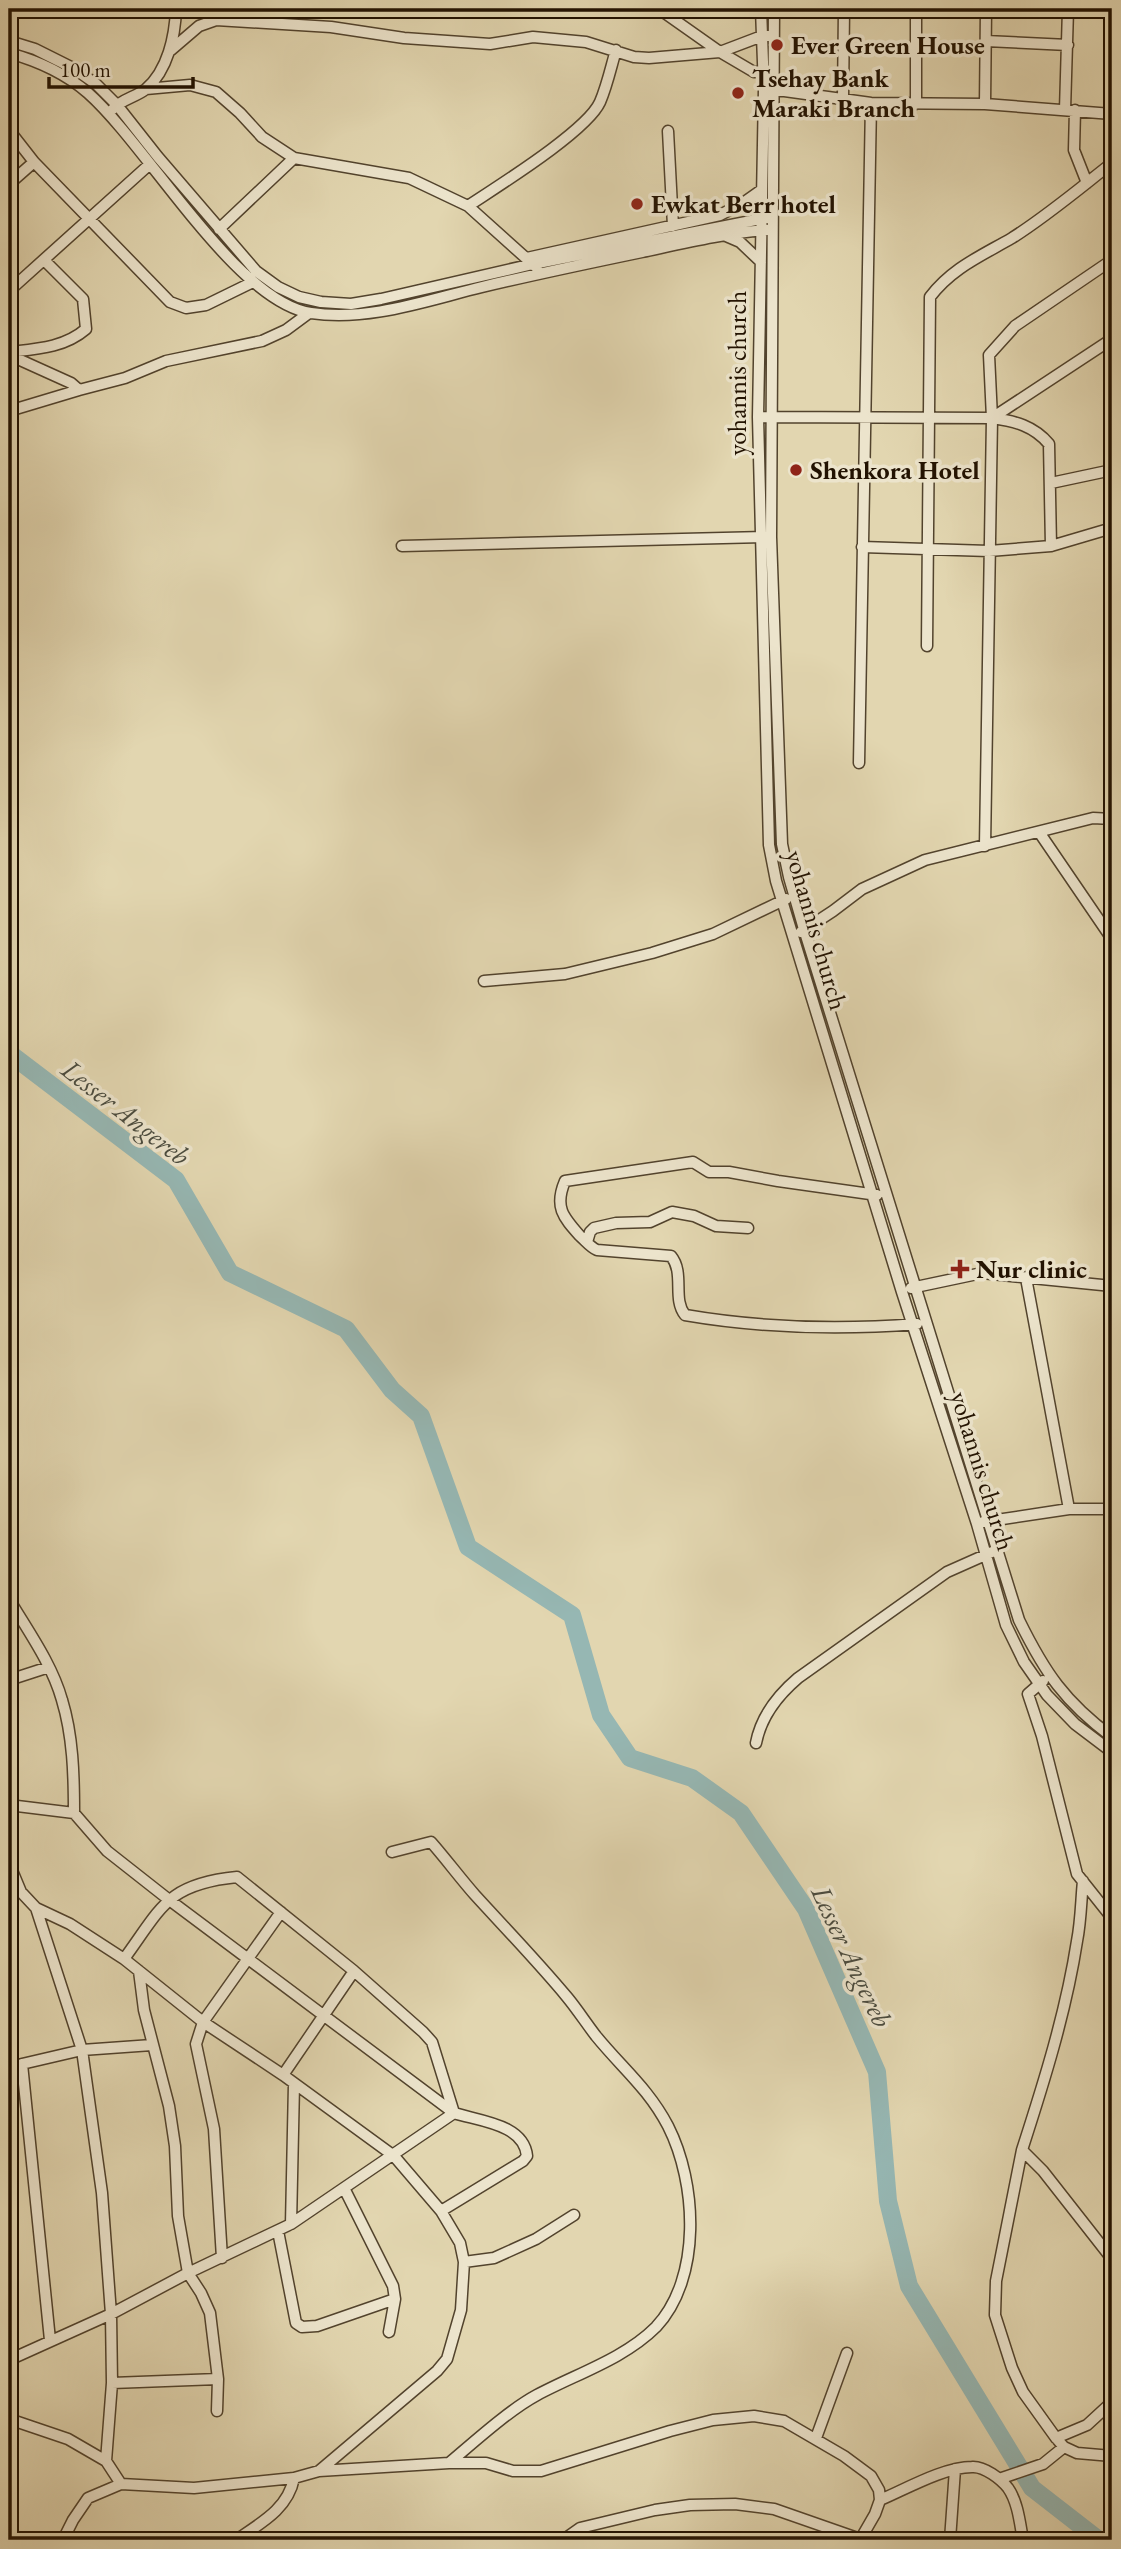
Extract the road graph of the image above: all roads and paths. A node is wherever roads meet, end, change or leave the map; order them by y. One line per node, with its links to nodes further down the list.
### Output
1 (176, 9): 14 (street)
2 (659, 9): 16 (street)
3 (761, 9): 9 (street)
4 (774, 9): 10 (street)
5 (844, 9): 21 (street)
6 (916, 9): 23 (street)
7 (986, 9): 12 (street)
8 (1068, 9): 13 (street)
9 (762, 36): 10 (street); 16 (street); 18 (street)
10 (774, 36): 18 (street)
11 (9, 41): 25 (street)
12 (986, 41): 13 (street); 24 (street)
13 (1068, 45): 26 (street)
14 (171, 50): 15 (street); 19 (street)
15 (616, 50): 16 (street); 37 (street)
16 (720, 52): 18 (street)
17 (9, 53): 25 (street)
18 (769, 72): 20 (street)
19 (146, 89): 25 (street); 30 (street)
20 (769, 89): 21 (street); 36 (street); 38 (street)
21 (843, 98): 22 (street)
22 (871, 103): 23 (street); 57 (street)
23 (916, 104): 24 (street)
24 (985, 104): 26 (street)
25 (113, 109): 33 (street); 41 (street)
26 (1070, 110): 27 (street); 34 (street)
27 (1112, 114)
28 (9, 130): 31 (street)
29 (668, 131): 40 (street)
30 (294, 158): 37 (street); 41 (street)
31 (34, 162): 35 (street); 39 (street)
32 (1112, 163): 34 (street)
33 (150, 164): 39 (street); 49 (street)
34 (1087, 183): 58 (street)
35 (9, 184)
36 (760, 191): 38 (street); 40 (street)
37 (468, 206): 46 (street)
38 (766, 218): 42 (street); 46 (street)
39 (90, 220): 44 (street); 49 (street)
40 (673, 226): 46 (street)
41 (219, 229): 46 (street)
42 (766, 230): 43 (street); 47 (street, yohannis church); 56 (street)
43 (723, 235): 47 (street); 48 (street)
44 (44, 260): 50 (street); 53 (street)
45 (1112, 260): 59 (street)
46 (530, 261): 48 (street)
47 (761, 262): 56 (street, yohannis church)
48 (543, 272): 51 (street)
49 (253, 282): 51 (street)
50 (9, 291)
51 (309, 313): 54 (street)
52 (1112, 338): 59 (street)
53 (9, 353): 54 (street)
54 (79, 390): 55 (street)
55 (9, 411)
56 (764, 417): 57 (street); 63 (street)
57 (866, 418): 58 (street); 66 (street)
58 (930, 418): 59 (street); 67 (street)
59 (992, 418): 61 (street); 68 (street)
60 (1112, 470): 61 (street)
61 (1051, 483): 65 (street)
62 (1112, 528): 65 (street)
63 (765, 537): 64 (street); 74 (street); 75 (street, yohannis church)
64 (402, 546)
65 (1051, 546): 68 (street)
66 (862, 547): 67 (street); 70 (street)
67 (928, 548): 68 (street); 69 (street)
68 (989, 551): 73 (street)
69 (927, 646)
70 (859, 763)
71 (1112, 819): 72 (street)
72 (1039, 832): 73 (street); 78 (street)
73 (985, 846): 76 (street)
74 (795, 896): 75 (street); 76 (street)
75 (782, 900): 77 (street, yohannis church); 79 (street)
76 (804, 929): 77 (street); 80 (street)
77 (793, 938): 81 (street, yohannis church)
78 (1112, 939)
79 (484, 981)
80 (887, 1193): 81 (street); 86 (street)
81 (873, 1195): 83 (street); 87 (street, yohannis church)
82 (748, 1228): 83 (street)
83 (587, 1242): 89 (street)
84 (1026, 1278): 85 (street); 86 (street); 90 (street)
85 (1112, 1286)
86 (916, 1287): 87 (street); 88 (street)
87 (902, 1292): 89 (street, yohannis church)
88 (928, 1323): 89 (street); 92 (street)
89 (913, 1324): 93 (street, yohannis church)
90 (1069, 1509): 91 (street); 92 (street)
91 (1112, 1509)
92 (990, 1521): 93 (street); 94 (street)
93 (977, 1524): 95 (street, yohannis church)
94 (999, 1550): 95 (street); 98 (street)
95 (986, 1553): 100 (street, yohannis church); 102 (street)
96 (9, 1599): 97 (street)
97 (49, 1667): 99 (street); 105 (street)
98 (1050, 1677): 100 (street); 101 (street)
99 (9, 1680)
100 (1038, 1683): 103 (street, yohannis church); 108 (street)
101 (1112, 1737)
102 (756, 1743)
103 (1112, 1752)
104 (9, 1804): 105 (street)
105 (74, 1813): 111 (street)
106 (9, 1850): 109 (street)
107 (392, 1852): 155 (street)
108 (1083, 1881): 114 (street); 128 (street)
109 (21, 1892): 110 (street); 112 (street)
110 (9, 1897)
111 (168, 1899): 113 (street); 115 (street); 116 (street)
112 (36, 1908): 115 (street); 122 (street)
113 (281, 1912): 116 (street); 118 (street)
114 (1112, 1918)
115 (124, 1959): 117 (street)
116 (248, 1959): 119 (street); 120 (street)
117 (139, 1971): 120 (street); 121 (street)
118 (354, 1971): 119 (street); 127 (street)
119 (323, 2015): 125 (street); 127 (street)
120 (203, 2022): 125 (street); 135 (street)
121 (152, 2045): 122 (street); 138 (street)
122 (82, 2050): 123 (street); 140 (street)
123 (22, 2064): 124 (street); 142 (street)
124 (9, 2067)
125 (283, 2074): 126 (street)
126 (294, 2084): 129 (street); 133 (street)
127 (454, 2113): 129 (street); 131 (street)
128 (1022, 2150): 136 (street); 151 (street)
129 (394, 2156): 130 (street); 131 (street)
130 (344, 2188): 133 (street); 139 (street)
131 (442, 2211): 137 (street)
132 (574, 2215): 137 (street)
133 (291, 2224): 134 (street)
134 (278, 2231): 135 (street); 139 (street)
135 (222, 2258): 138 (street)
136 (1112, 2259)
137 (464, 2262): 157 (street)
138 (188, 2273): 140 (street); 145 (street)
139 (394, 2298): 141 (street)
140 (111, 2314): 142 (street); 146 (street)
141 (389, 2332)
142 (50, 2340): 144 (street)
143 (847, 2353): 150 (street)
144 (9, 2360)
145 (218, 2379): 146 (street); 148 (street)
146 (112, 2383): 154 (street)
147 (1112, 2402): 151 (street)
148 (218, 2411)
149 (9, 2419): 154 (street)
150 (816, 2438): 155 (street); 161 (street)
151 (1056, 2438): 152 (street)
152 (1064, 2447): 153 (street); 159 (street)
153 (1112, 2456)
154 (106, 2461): 160 (street)
155 (449, 2463): 157 (street)
156 (955, 2469): 159 (street); 161 (street); 166 (street)
157 (319, 2471): 158 (street)
158 (294, 2478): 160 (street); 163 (street)
159 (999, 2479): 167 (street)
160 (121, 2484): 162 (street)
161 (880, 2500): 165 (street)
162 (63, 2540)
163 (236, 2540)
164 (563, 2540): 165 (street)
165 (860, 2540)
166 (950, 2540)
167 (1023, 2540)

